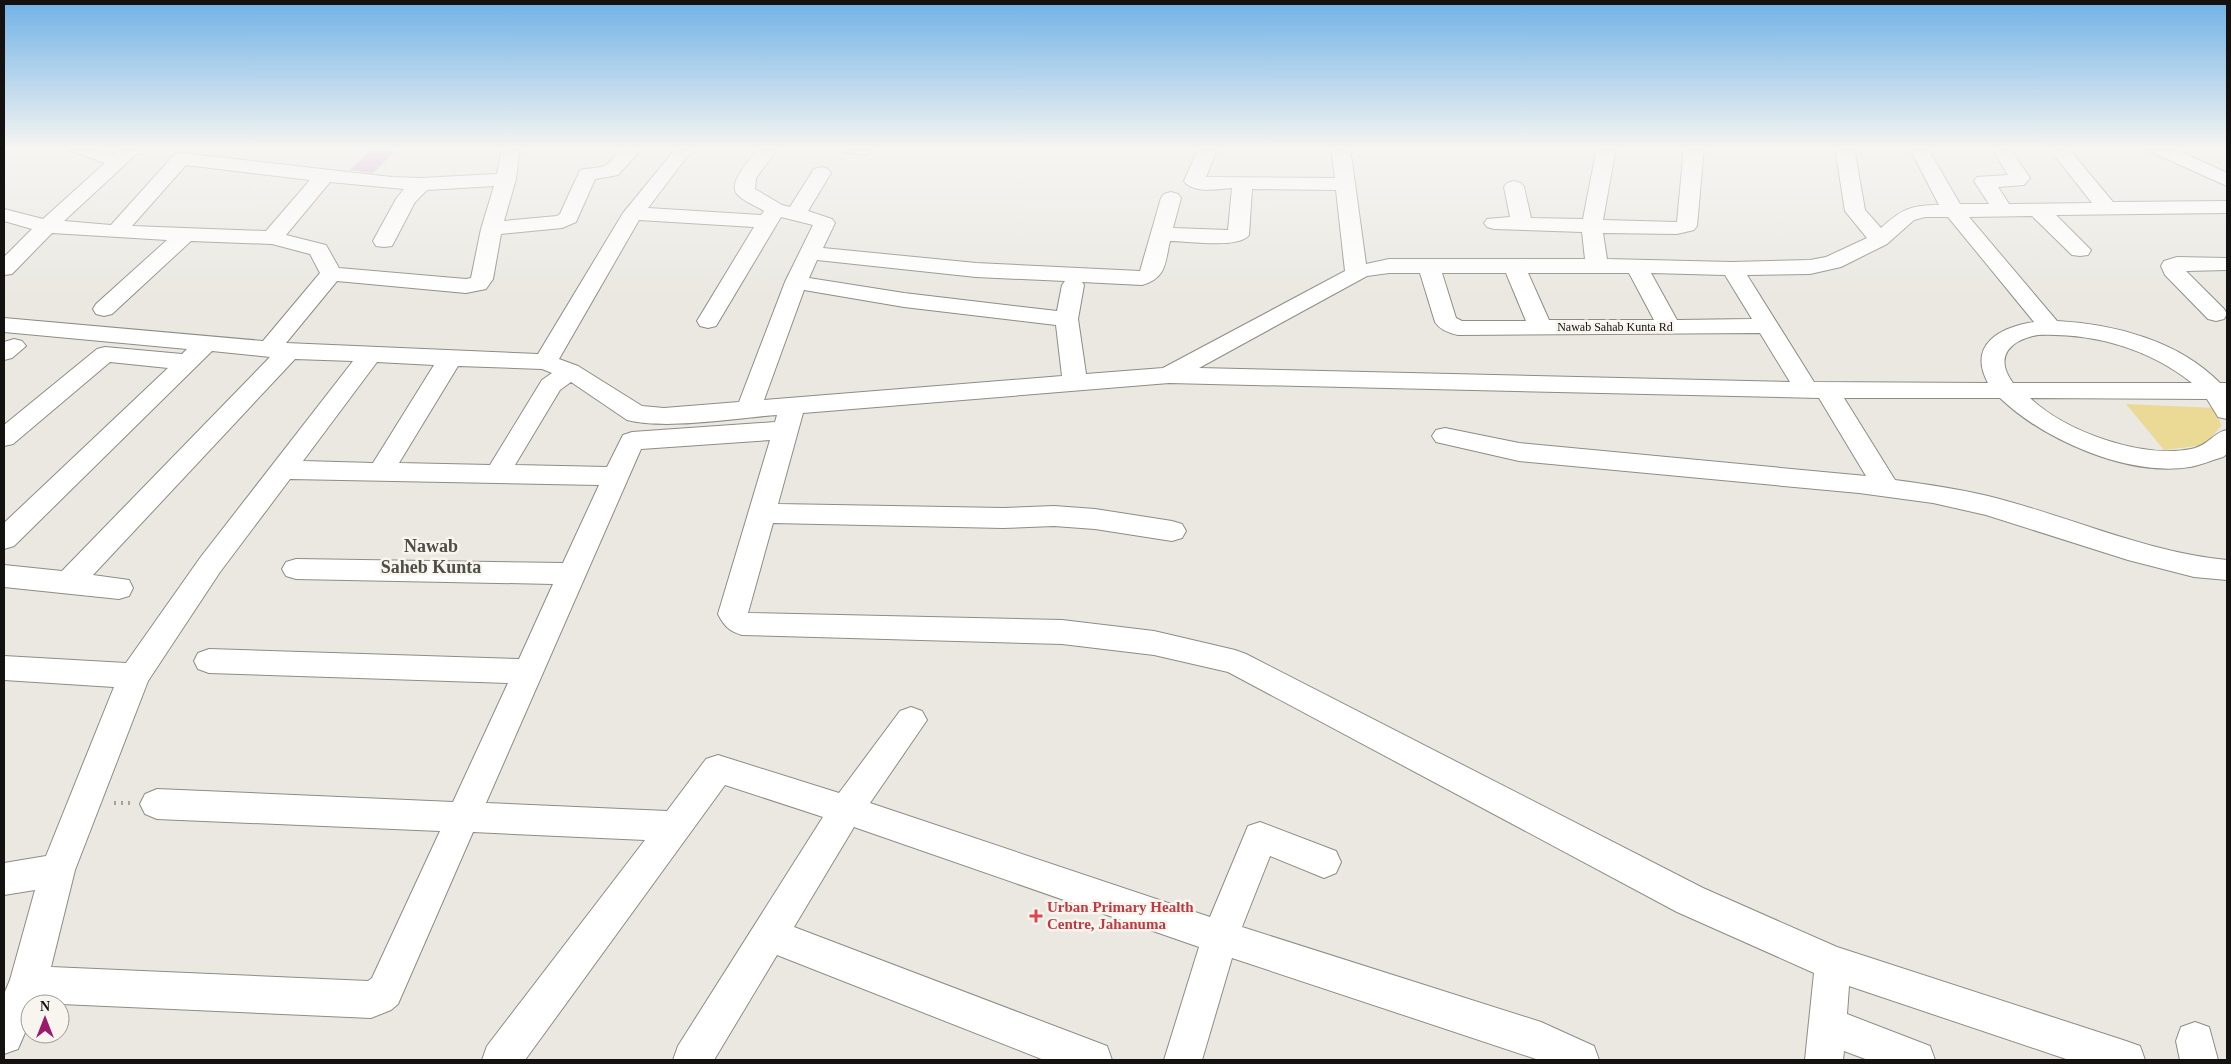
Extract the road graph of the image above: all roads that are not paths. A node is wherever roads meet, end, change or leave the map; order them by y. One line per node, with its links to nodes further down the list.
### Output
1 (79, 197): 30 (street)
2 (147, 197): 33 (street)
3 (307, 197): 36 (street)
4 (408, 197): 38 (street)
5 (501, 197): 32 (street)
6 (578, 197): 32 (street)
7 (646, 197): 25 (street)
8 (754, 197): 27 (street)
9 (798, 197): 27 (street)
10 (1241, 197): 35 (street)
11 (1346, 197): 49 (street)
12 (1516, 197): 29 (street)
13 (1597, 197): 31 (street)
14 (1690, 197): 31 (street)
15 (1853, 197): 37 (street)
16 (1945, 197): 23 (street)
17 (1994, 197): 20 (street)
18 (2099, 197): 22 (street)
19 (1171, 198): 35 (street)
20 (2002, 208): 21 (street); 23 (street)
21 (2037, 208): 22 (street); 39 (street)
22 (2108, 208): 24 (street)
23 (1952, 209): 37 (street); 60 (street)
24 (2225, 209)
25 (633, 213): 27 (street); 68 (street)
26 (4, 215): 30 (street)
27 (779, 215): 40 (street); 55 (street)
28 (1494, 223): 29 (street)
29 (1522, 224): 31 (street)
30 (47, 226): 33 (street); 46 (street)
31 (1592, 226): 44 (street)
32 (492, 229): 48 (street)
33 (116, 232): 34 (street)
34 (187, 234): 36 (street); 52 (street)
35 (1162, 234): 40 (street)
36 (272, 238): 48 (street)
37 (1880, 240): 47 (street)
38 (384, 241)
39 (2080, 250)
40 (809, 253): 50 (street)
41 (2227, 264): 53 (street)
42 (1429, 266): 43 (street); 49 (street); 59 (street, Nawab Sahab Kunta Rd)
43 (1514, 266): 44 (street); 59 (street)
44 (1597, 266): 45 (street)
45 (1636, 266): 47 (street); 57 (street)
46 (4, 269)
47 (1732, 269): 58 (street)
48 (331, 274): 63 (street)
49 (1356, 275): 70 (street)
50 (796, 282): 54 (street); 75 (street)
51 (1073, 285): 54 (street)
52 (104, 309)
53 (2216, 314)
54 (1067, 319): 71 (street)
55 (708, 321)
56 (4, 326): 61 (street)
57 (1669, 326): 58 (street, Nawab Sahab Kunta Rd); 59 (street, Nawab Sahab Kunta Rd)
58 (1769, 326): 73 (street)
59 (1540, 327)
60 (2050, 327): 72 (street); 74 (street)
61 (206, 344): 63 (street); 67 (street)
62 (4, 345): 65 (street)
63 (279, 350): 64 (street); 92 (street)
64 (372, 353): 66 (street); 80 (street)
65 (4, 354)
66 (451, 357): 68 (street); 81 (street)
67 (187, 362): 78 (street); 87 (street)
68 (545, 362): 69 (street)
69 (570, 371): 75 (street); 82 (street)
70 (1169, 375): 71 (street); 73 (street)
71 (1075, 384): 76 (street)
72 (2005, 389): 73 (street); 74 (street); 79 (street)
73 (1817, 390): 84 (street)
74 (2223, 398)
75 (748, 410): 76 (street)
76 (789, 418): 83 (street); 85 (street)
77 (1445, 436): 84 (street)
78 (4, 438)
79 (2227, 438)
80 (281, 470): 81 (street); 97 (street)
81 (380, 472): 82 (street)
82 (497, 474): 83 (street)
83 (616, 476): 90 (street)
84 (1886, 487): 89 (street)
85 (762, 513): 86 (street); 108 (street)
86 (1172, 531)
87 (4, 539)
88 (296, 569): 90 (street)
89 (2227, 570)
90 (573, 574): 96 (street)
91 (4, 576): 92 (street)
92 (68, 583): 93 (street)
93 (119, 588)
94 (209, 661): 96 (street)
95 (4, 668): 97 (street)
96 (529, 672): 101 (street)
97 (134, 676): 104 (street)
98 (910, 720): 100 (street)
99 (156, 804): 101 (street)
100 (846, 810): 102 (street); 106 (street); 107 (street)
101 (463, 816): 102 (street); 109 (street)
102 (676, 826): 112 (street)
103 (1324, 862): 107 (street)
104 (58, 870): 105 (street); 109 (street)
105 (4, 879)
106 (770, 935): 113 (street); 114 (street)
107 (1220, 937): 115 (street); 116 (street)
108 (1833, 963): 111 (street); 118 (street)
109 (28, 984): 110 (street)
110 (4, 1035)
111 (1826, 1043): 117 (street)
112 (501, 1060)
113 (692, 1060)
114 (1093, 1060)
115 (1183, 1060)
116 (1580, 1060)
117 (1916, 1060)
118 (2126, 1060)

